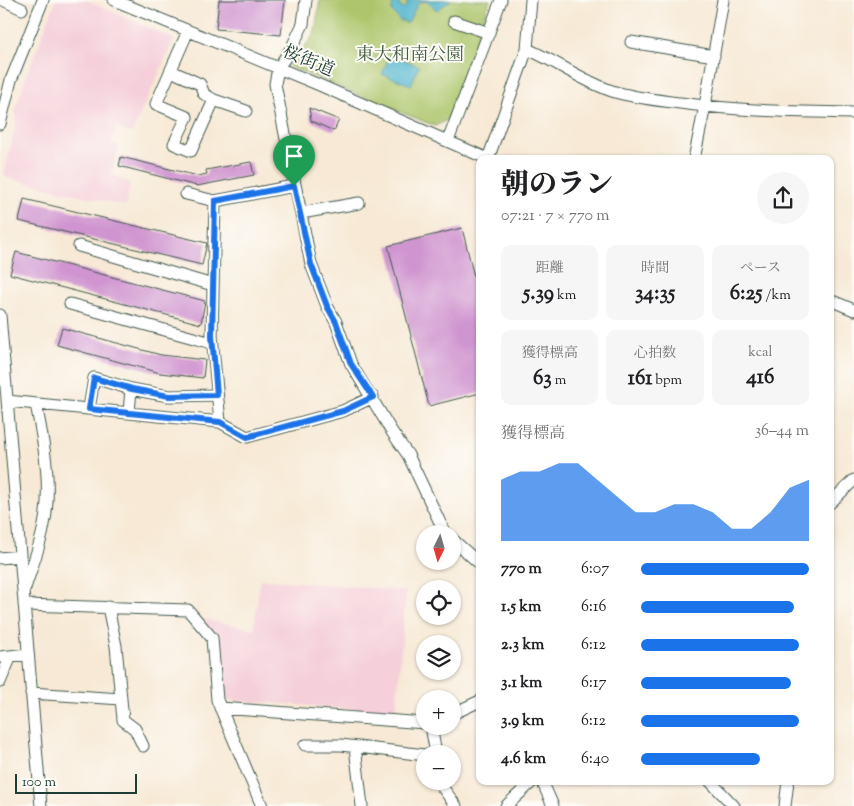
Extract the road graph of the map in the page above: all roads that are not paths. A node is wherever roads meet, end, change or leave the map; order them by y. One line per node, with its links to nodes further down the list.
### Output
1 (3, 0): 8 (street)
2 (43, 0): 21 (street)
3 (114, 0): 10 (street, 桜街道)
4 (306, 0): 15 (street)
5 (501, 0): 11 (street)
6 (531, 0): 13 (street)
7 (723, 0): 14 (street)
8 (22, 9)
9 (454, 21): 11 (street)
10 (188, 32): 15 (street, 桜街道); 16 (street)
11 (489, 33): 22 (street)
12 (631, 42): 14 (street)
13 (527, 49): 18 (street); 24 (street)
14 (714, 56): 18 (street)
15 (278, 68): 22 (street, 桜街道); 26 (street)
16 (171, 71): 17 (street); 17 (street)
17 (214, 100): 19 (street)
18 (705, 106): 20 (street); 25 (street)
19 (246, 111)
20 (854, 113)
21 (0, 124)
22 (448, 141): 23 (street, 桜街道)
23 (479, 155)
24 (489, 155)
25 (695, 155)
26 (294, 186): 28 (street); 30 (street)
27 (186, 194): 28 (street)
28 (215, 201): 32 (street)
29 (359, 203): 30 (street)
30 (301, 213): 40 (street)
31 (79, 246): 32 (street)
32 (213, 285): 37 (street)
33 (834, 302): 35 (street)
34 (70, 304): 37 (street)
35 (854, 310)
36 (0, 323): 41 (street)
37 (212, 343): 39 (street)
38 (132, 389): 39 (street); 43 (street); 44 (street)
39 (217, 395): 45 (street)
40 (373, 397): 45 (street); 49 (street)
41 (7, 401): 42 (street); 46 (street)
42 (36, 404): 43 (street); 54 (street)
43 (89, 409): 44 (street)
44 (129, 413): 45 (street)
45 (220, 422)
46 (5, 441): 51 (street)
47 (854, 480): 48 (street)
48 (834, 499)
49 (441, 525)
50 (461, 547): 53 (street)
51 (20, 556): 52 (street); 54 (street)
52 (0, 558)
53 (476, 560)
54 (24, 600): 55 (street); 56 (street)
55 (108, 607): 60 (street); 62 (street)
56 (28, 654): 57 (street); 59 (street)
57 (6, 656): 58 (street)
58 (0, 682)
59 (32, 693): 60 (street); 74 (street)
60 (122, 700): 66 (street)
61 (476, 703): 63 (street)
62 (220, 708): 64 (street); 75 (street)
63 (461, 710)
64 (416, 722)
65 (305, 745): 67 (street)
66 (143, 746)
67 (354, 747): 68 (street); 76 (street)
68 (416, 754)
69 (529, 785): 78 (street)
70 (544, 785): 79 (street)
71 (714, 785): 80 (street)
72 (788, 785): 81 (street)
73 (444, 790): 77 (street)
74 (41, 806)
75 (262, 806)
76 (362, 806)
77 (456, 806)
78 (506, 806)
79 (553, 806)
80 (734, 806)
81 (785, 806)

